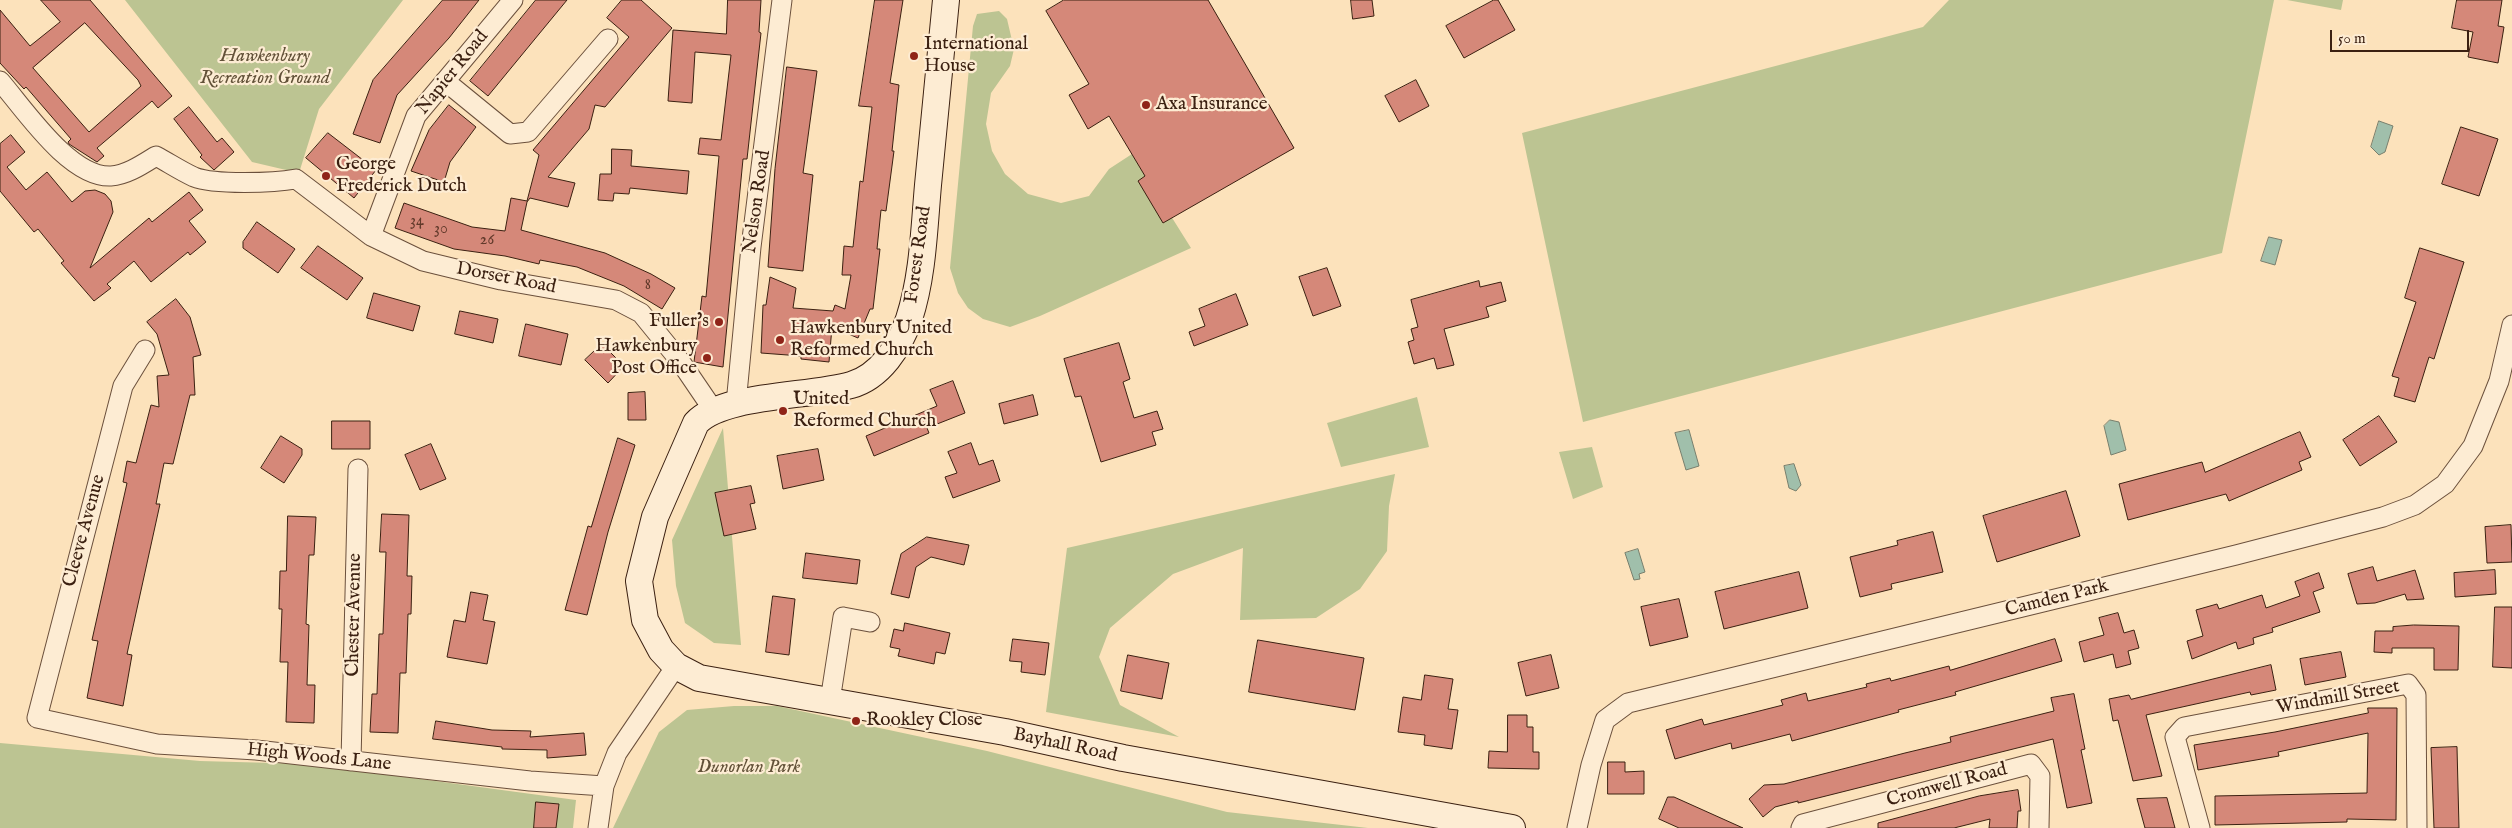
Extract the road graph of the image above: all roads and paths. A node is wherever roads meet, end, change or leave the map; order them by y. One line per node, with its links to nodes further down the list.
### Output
1 (513, 0): 6 (street, Napier Road)
2 (782, 0): 10 (street, Nelson Road)
3 (946, 0): 10 (street, Forest Road)
4 (608, 39): 6 (street)
5 (0, 81): 7 (street, Dorset Road)
6 (445, 81): 7 (street, Napier Road)
7 (371, 236): 10 (street, Dorset Road)
8 (2512, 325): 20 (street, Camden Park)
9 (145, 350): 15 (street, Cleeve Avenue)
10 (725, 407): 13 (street, Bayhall Road)
11 (358, 468): 16 (street, Chester Avenue)
12 (870, 622): 14 (street)
13 (676, 666): 14 (street, Bayhall Road); 17 (street)
14 (830, 701): 19 (street, Bayhall Road)
15 (36, 718): 16 (street, High Woods Lane)
16 (351, 761): 17 (street, High Woods Lane)
17 (604, 786): 18 (street)
18 (598, 828)
19 (1512, 828)
20 (1577, 828)
21 (1801, 828): 22 (street, Cromwell Road)
22 (2039, 828)
23 (2200, 828): 24 (street, Windmill Street)
24 (2416, 828)

